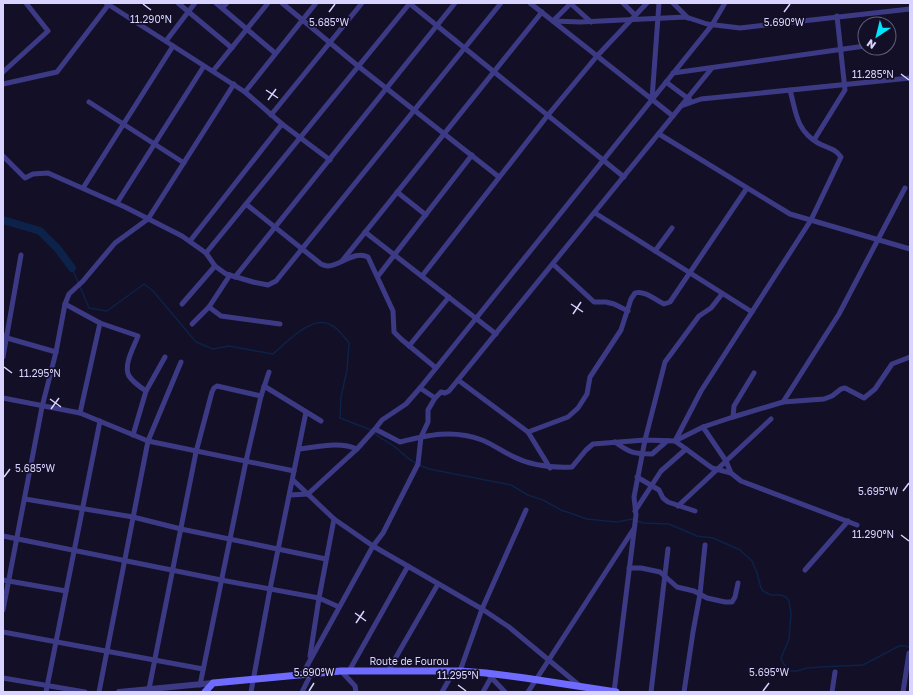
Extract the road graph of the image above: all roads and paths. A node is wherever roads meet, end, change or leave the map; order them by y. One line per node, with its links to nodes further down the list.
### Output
1 (26, 3): 49 (street)
2 (178, 3): 23 (street)
3 (194, 3): 23 (street)
4 (216, 3): 21 (street)
5 (227, 3): 21 (street)
6 (268, 3): 35 (street)
7 (282, 3): 29 (street)
8 (316, 3): 29 (street)
9 (362, 3): 37 (street)
10 (409, 3): 34 (street); 46 (street)
11 (455, 3): 34 (street)
12 (500, 3): 41 (street)
13 (530, 3): 24 (street)
14 (571, 3): 31 (street); 32 (street)
15 (623, 3): 25 (street)
16 (647, 3): 25 (street)
17 (658, 3): 28 (street)
18 (673, 3): 27 (street)
19 (725, 3): 33 (street)
20 (108, 4): 36 (street); 54 (street)
21 (222, 8): 35 (street)
22 (910, 9): 26 (street)
23 (188, 12): 36 (street); 40 (street)
24 (542, 12): 31 (street); 50 (street)
25 (635, 15): 30 (street)
26 (837, 16): 33 (street); 42 (street)
27 (688, 18): 28 (street); 33 (street)
28 (658, 19): 30 (street); 61 (street)
29 (302, 20): 37 (street); 43 (street)
30 (631, 20): 32 (street); 44 (street)
31 (553, 21): 32 (street); 44 (street)
32 (591, 22)
33 (712, 25): 51 (street)
34 (437, 26): 41 (street); 57 (street)
35 (247, 30): 40 (street); 43 (street)
36 (166, 41): 38 (street)
37 (330, 43): 46 (street); 66 (street)
38 (173, 46): 45 (street); 69 (street)
39 (857, 47): 42 (street)
40 (232, 48): 48 (street)
41 (465, 48): 50 (street); 65 (street)
42 (840, 50): 47 (street); 56 (street)
43 (275, 53): 59 (street)
44 (597, 56): 61 (street); 67 (street)
45 (204, 66): 48 (street); 75 (street)
46 (358, 66): 57 (street); 73 (street)
47 (712, 68): 51 (street); 60 (street)
48 (213, 71): 55 (street)
49 (3, 72)
50 (494, 72): 67 (street); 71 (street)
51 (673, 73): 53 (street)
52 (910, 78): 56 (street)
53 (666, 82): 60 (street); 61 (street)
54 (3, 84)
55 (234, 84): 59 (street); 80 (street)
56 (844, 84): 58 (street); 74 (street)
57 (387, 88): 65 (street); 78 (street)
58 (790, 90): 63 (street); 74 (street)
59 (245, 92): 66 (street)
60 (687, 98): 63 (street); 64 (street)
61 (652, 100): 68 (street); 79 (street)
62 (90, 102): 69 (street)
63 (692, 102): 64 (street)
64 (681, 106): 68 (street)
65 (415, 110): 71 (street); 98 (street)
66 (272, 115): 70 (street)
67 (548, 116): 79 (street); 81 (street)
68 (673, 116): 72 (street)
69 (124, 124): 75 (street); 83 (street)
70 (282, 124): 73 (street); 97 (street)
71 (444, 133): 76 (street); 86 (street)
72 (659, 134): 82 (street); 84 (street)
73 (300, 137): 78 (street); 88 (street)
74 (814, 140): 92 (street)
75 (155, 144): 80 (street); 87 (street)
76 (472, 155): 81 (street); 90 (street)
77 (3, 156): 83 (street)
78 (330, 160): 93 (street)
79 (603, 160): 82 (street); 118 (street)
80 (184, 162): 91 (street)
81 (499, 177): 110 (street)
82 (624, 177): 89 (street)
83 (83, 188): 87 (street)
84 (747, 188): 92 (street); 107 (street)
85 (905, 188): 96 (street)
86 (397, 192): 90 (street); 95 (street)
87 (117, 203): 91 (street)
88 (246, 204): 93 (street); 101 (street)
89 (595, 212): 100 (street); 105 (street)
90 (426, 214): 103 (street)
91 (148, 218): 97 (street); 113 (street)
92 (811, 220): 96 (street); 117 (street)
93 (275, 227): 98 (street); 108 (street)
94 (672, 228): 100 (street)
95 (365, 232): 103 (street); 104 (street)
96 (877, 240): 99 (street); 140 (street)
97 (190, 241): 101 (street)
98 (302, 249): 104 (street); 108 (street)
99 (910, 249)
100 (655, 251): 107 (street)
101 (206, 253): 106 (street)
102 (21, 255): 123 (street)
103 (394, 255): 109 (street); 110 (street)
104 (342, 261): 109 (street)
105 (553, 264): 116 (street); 122 (street)
106 (215, 266): 108 (street); 114 (street)
107 (690, 273): 111 (street); 116 (street)
108 (232, 276): 115 (street)
109 (378, 276): 124 (street)
110 (422, 276): 112 (street)
111 (722, 294): 117 (street); 153 (street)
112 (449, 297): 118 (street); 124 (street)
113 (65, 304): 119 (street); 125 (street)
114 (182, 304)
115 (209, 307): 120 (street); 121 (street)
116 (628, 311): 150 (street)
117 (752, 312): 156 (street)
118 (476, 318): 122 (street); 130 (street)
119 (100, 324): 136 (street); 143 (street)
120 (192, 324)
121 (280, 324)
122 (496, 334): 133 (street)
123 (5, 337): 125 (street); 126 (street)
124 (409, 346): 130 (street)
125 (56, 352): 141 (street)
126 (3, 357)
127 (165, 357): 136 (street)
128 (910, 357): 140 (street)
129 (181, 362): 154 (street)
130 (436, 368): 135 (street)
131 (269, 372): 134 (street)
132 (754, 373): 144 (street)
133 (458, 380): 139 (street); 150 (street)
134 (264, 386): 137 (street); 142 (street)
135 (420, 388): 139 (street); 149 (street)
136 (146, 391): 151 (street)
137 (261, 396): 161 (street); 163 (street)
138 (3, 398): 141 (street)
139 (435, 398): 152 (street)
140 (783, 402): 144 (street)
141 (42, 407): 143 (street); 174 (street)
142 (306, 412): 147 (street); 158 (street)
143 (80, 413): 146 (street)
144 (733, 417): 148 (street)
145 (771, 419): 164 (street)
146 (100, 421): 151 (street); 176 (street)
147 (321, 421)
148 (703, 427): 156 (street); 164 (street)
149 (375, 429): 152 (street); 159 (street)
150 (528, 432): 165 (street)
151 (132, 434): 154 (street)
152 (421, 437): 165 (street); 190 (street)
153 (645, 440): 155 (street); 157 (street); 162 (street)
154 (148, 441): 161 (street); 180 (street)
155 (667, 441): 156 (street); 162 (street)
156 (675, 441): 160 (street)
157 (614, 442): 162 (street); 165 (street)
158 (299, 449): 159 (street); 167 (street)
159 (357, 449): 172 (street)
160 (686, 449): 166 (street); 171 (street)
161 (196, 452): 163 (street); 185 (street)
162 (642, 454): 169 (street)
163 (246, 461): 167 (street); 188 (street)
164 (726, 462): 166 (street); 168 (street)
165 (550, 468)
166 (718, 469): 168 (street); 175 (street)
167 (294, 471): 170 (street)
168 (731, 473): 182 (street)
169 (638, 477): 171 (street); 178 (street)
170 (293, 480): 172 (street); 173 (street)
171 (652, 485): 175 (street); 178 (street)
172 (308, 494): 173 (street); 181 (street)
173 (290, 495): 191 (street)
174 (25, 499): 176 (street); 187 (street)
175 (678, 506): 179 (street)
176 (82, 508): 180 (street); 193 (street)
177 (526, 510): 211 (street)
178 (635, 511): 184 (street)
179 (695, 511)
180 (133, 518): 185 (street); 195 (street)
181 (334, 519): 190 (street); 194 (street)
182 (848, 521): 183 (street); 199 (street)
183 (857, 525)
184 (635, 526): 197 (street); 219 (street)
185 (180, 529): 188 (street); 198 (street)
186 (3, 536): 187 (street)
187 (17, 539): 193 (street); 203 (street)
188 (229, 539): 191 (street); 202 (street)
189 (705, 545): 208 (street)
190 (373, 546): 196 (street); 210 (street)
191 (278, 548): 194 (street); 206 (street)
192 (668, 549): 200 (street)
193 (74, 550): 195 (street); 207 (street)
194 (326, 558): 209 (street)
195 (124, 560): 198 (street); 215 (street)
196 (408, 566): 205 (street); 221 (street)
197 (629, 568): 200 (street); 249 (street)
198 (173, 570): 202 (street); 217 (street)
199 (805, 570)
200 (665, 576): 208 (street); 250 (street)
201 (3, 580): 203 (street)
202 (221, 580): 206 (street); 220 (street)
203 (9, 581): 207 (street); 212 (street)
204 (738, 583): 208 (street)
205 (438, 584): 211 (street); 222 (street)
206 (270, 589): 209 (street); 229 (street)
207 (66, 591): 214 (street)
208 (700, 594): 251 (street)
209 (319, 598): 210 (street); 218 (street)
210 (339, 607): 218 (street)
211 (482, 609): 219 (street); 223 (street)
212 (3, 610)
213 (3, 632): 214 (street)
214 (56, 641): 215 (street); 235 (street)
215 (106, 651): 217 (street); 238 (street)
216 (909, 653): 253 (street)
217 (155, 660): 220 (street); 236 (street)
218 (310, 660): 226 (street)
219 (548, 660): 230 (street); 234 (street)
220 (203, 669): 232 (street)
221 (345, 671): 222 (main road, Route de Fourou); 225 (main road, Route de Fourou); 233 (street)
222 (388, 671): 223 (main road, Route de Fourou)
223 (457, 671): 227 (main road, Route de Fourou); 245 (street)
224 (835, 672): 252 (street)
225 (311, 674): 226 (main road, Route de Fourou); 242 (street)
226 (302, 675): 229 (main road, Route de Fourou)
227 (490, 675): 230 (main road, Route de Fourou); 246 (street); 247 (street)
228 (3, 678): 235 (street)
229 (254, 678): 231 (main road, Route de Fourou); 241 (street)
230 (536, 679): 234 (main road, Route de Fourou); 248 (street)
231 (213, 683): 232 (street); 240 (main road)
232 (200, 685): 236 (street)
233 (355, 686): 243 (street); 244 (street)
234 (581, 687): 249 (main road, Route de Fourou)
235 (47, 689): 237 (street)
236 (149, 689): 239 (street)
237 (85, 692)
238 (99, 692)
239 (119, 692)
240 (205, 692)
241 (251, 692)
242 (302, 692)
243 (352, 692)
244 (356, 692)
245 (442, 692)
246 (483, 692)
247 (505, 692)
248 (528, 692)
249 (612, 692)
250 (651, 692)
251 (684, 692)
252 (832, 692)
253 (903, 692)

